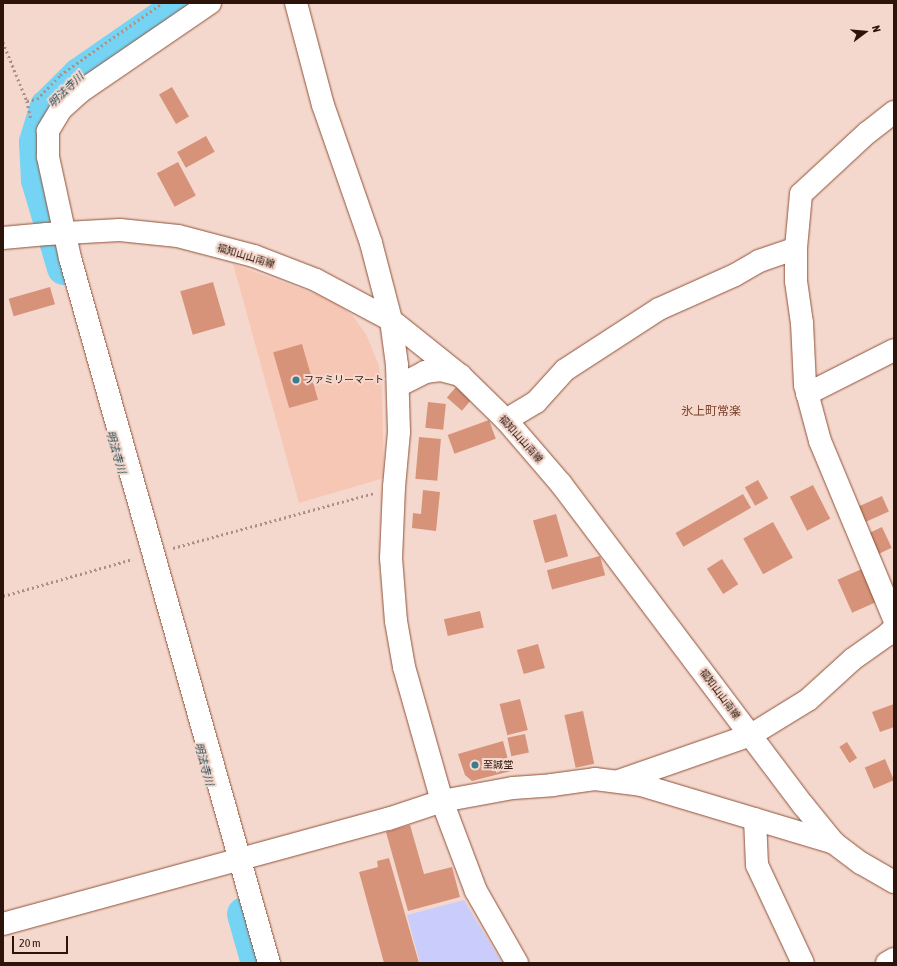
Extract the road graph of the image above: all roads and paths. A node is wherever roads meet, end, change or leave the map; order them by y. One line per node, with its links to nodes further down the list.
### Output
1 (162, 3): 5 (path)
2 (210, 3): 8 (street)
3 (296, 3): 11 (street)
4 (3, 42): 5 (path)
5 (27, 101): 7 (path)
6 (894, 112): 10 (street)
7 (32, 123)
8 (57, 233): 9 (street, 福知山山南線); 11 (street, 福知山山南線); 18 (street)
9 (3, 238)
10 (796, 248): 15 (street); 16 (street)
11 (391, 320): 13 (street, 福知山山南線); 14 (street)
12 (894, 350): 15 (street)
13 (461, 376): 14 (street); 16 (street, 福知山山南線)
14 (398, 386): 17 (street)
15 (807, 394): 20 (street)
16 (506, 420): 22 (street, 福知山山南線)
17 (394, 487): 18 (path); 24 (street)
18 (147, 556): 19 (path); 27 (street)
19 (3, 596)
20 (894, 620)
21 (894, 628): 22 (street)
22 (751, 735): 23 (street); 26 (street, 福知山山南線)
23 (617, 782): 24 (street); 25 (street)
24 (442, 801): 27 (street); 32 (street)
25 (755, 819): 26 (street); 33 (street)
26 (834, 842): 28 (street, 福知山山南線)
27 (234, 861): 29 (street); 31 (street)
28 (894, 882)
29 (3, 924)
30 (894, 959): 34 (street)
31 (269, 963)
32 (517, 963)
33 (802, 963)
34 (887, 963)

